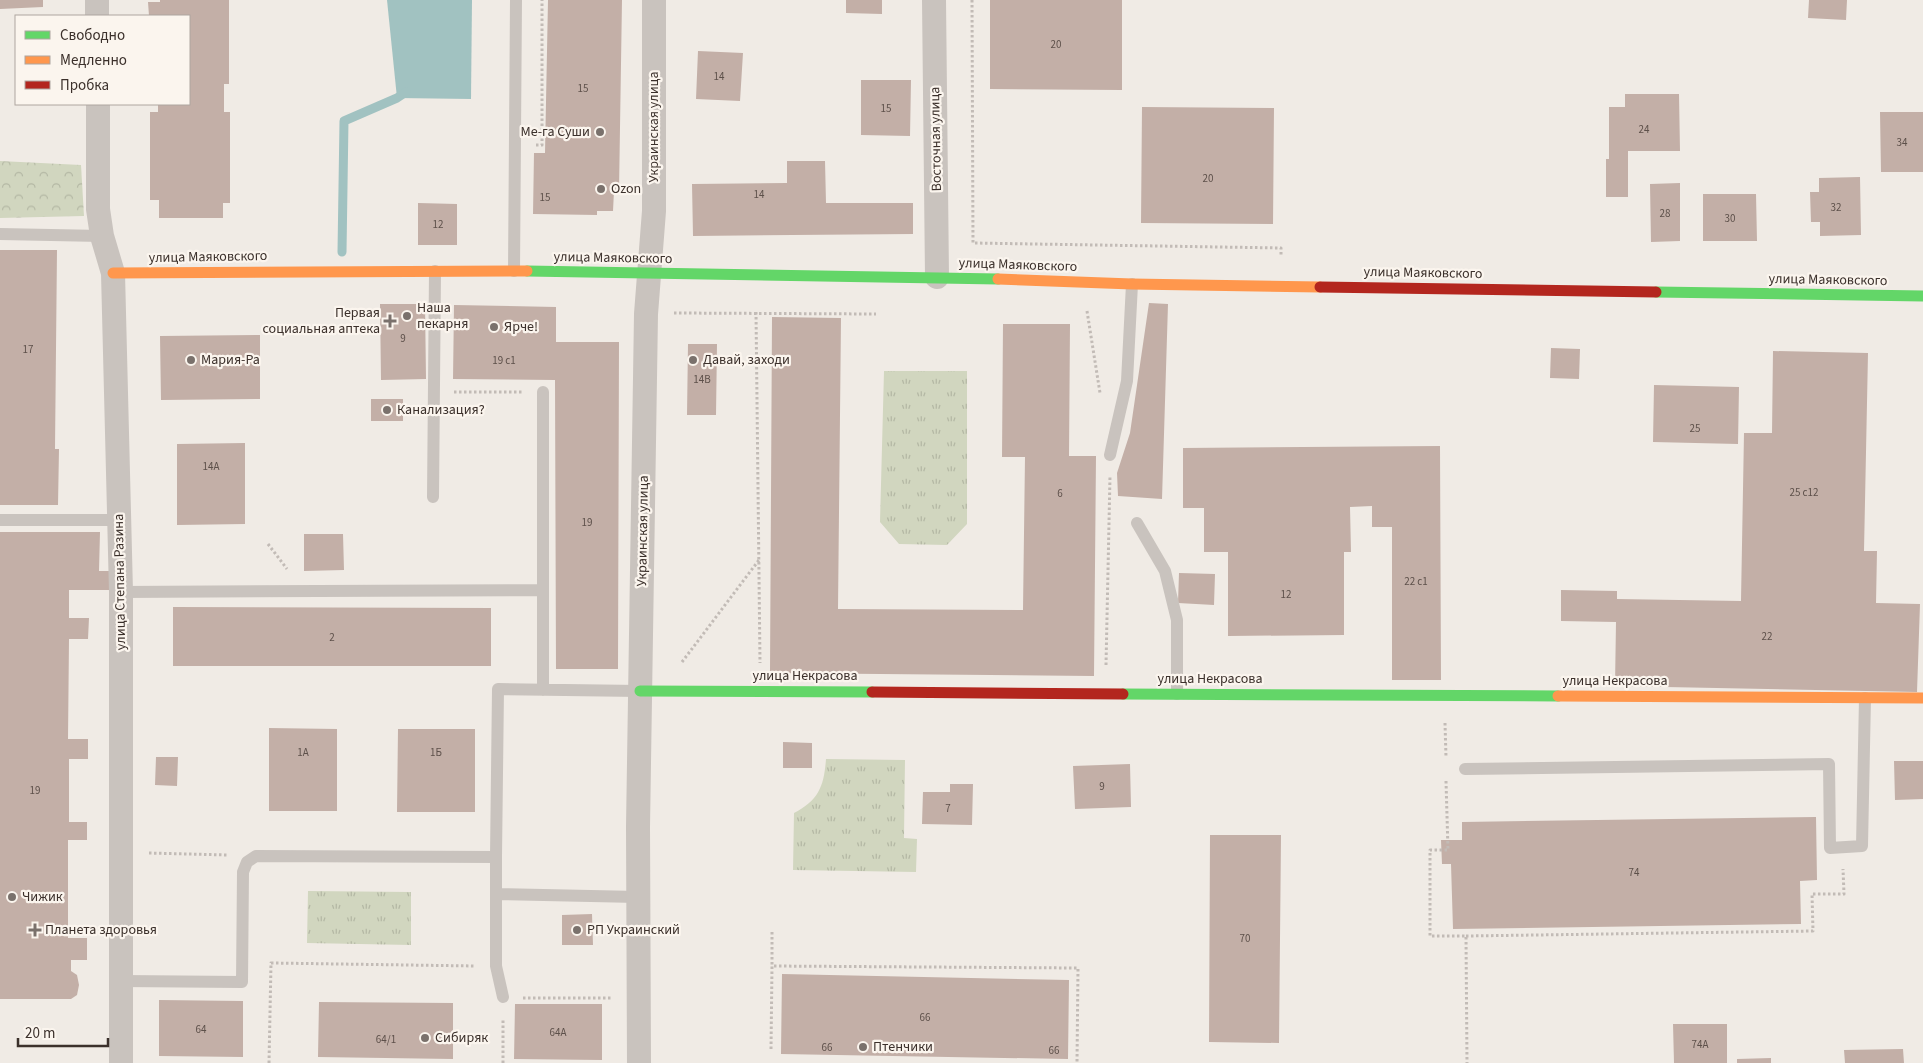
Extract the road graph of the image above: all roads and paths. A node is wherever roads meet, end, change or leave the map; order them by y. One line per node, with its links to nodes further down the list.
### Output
1 (97, 0): 6 (street)
2 (516, 0): 11 (lane)
3 (654, 0): 13 (street, Украинская улица)
4 (934, 0): 14 (street, Восточная улица)
5 (972, 0): 17 (path)
6 (98, 15)
7 (98, 105): 9 (street, улица Степана Разина)
8 (0, 234): 9 (lane)
9 (102, 236): 12 (street, улица Степана Разина)
10 (435, 271): 11 (street, улица Маяковского); 12 (street, улица Маяковского); 22 (lane)
11 (514, 271): 13 (street, улица Маяковского)
12 (113, 273): 28 (street, улица Степана Разина)
13 (649, 274): 14 (street, улица Маяковского); 20 (street, Украинская улица)
14 (937, 277): 15 (street, улица Маяковского)
15 (1083, 283): 16 (street, улица Маяковского); 24 (path)
16 (1132, 284): 17 (street, улица Маяковского); 25 (lane)
17 (1281, 286): 18 (street, улица Маяковского)
18 (1923, 296)
19 (756, 312): 20 (path); 21 (path); 30 (path)
20 (646, 314): 34 (street, Украинская улица)
21 (876, 314)
22 (434, 392): 23 (path); 26 (lane)
23 (543, 392): 31 (lane)
24 (1101, 397)
25 (1110, 454): 36 (path)
26 (433, 496)
27 (0, 520): 28 (lane)
28 (120, 520): 32 (street, улица Степана Разина)
29 (1137, 524): 37 (lane)
30 (759, 560): 34 (path); 35 (path)
31 (543, 590): 32 (lane); 33 (lane)
32 (121, 592): 54 (street, улица Степана Разина)
33 (543, 690): 34 (lane, улица Некрасова); 47 (lane, улица Некрасова)
34 (651, 691): 35 (street, улица Некрасова); 49 (street, Украинская улица)
35 (760, 691): 36 (street, улица Некрасова)
36 (1106, 693): 37 (street, улица Некрасова)
37 (1177, 694): 38 (street, улица Некрасова)
38 (1445, 695): 39 (street, улица Некрасова); 41 (path)
39 (1865, 698): 40 (street, улица Некрасова); 44 (lane)
40 (1923, 698)
41 (1446, 763)
42 (1465, 769): 44 (lane)
43 (1446, 772): 51 (path)
44 (1842, 847): 51 (path)
45 (146, 853): 46 (path)
46 (261, 856): 47 (lane); 54 (lane)
47 (496, 856): 48 (lane)
48 (496, 894): 49 (lane); 52 (lane)
49 (638, 898): 61 (street, Украинская улица)
50 (772, 932): 53 (path)
51 (1466, 936): 63 (path)
52 (496, 966): 55 (lane); 59 (path)
53 (772, 966): 57 (path); 62 (path)
54 (121, 981): 58 (street, улица Степана Разина)
55 (504, 997): 56 (path); 60 (path)
56 (612, 998)
57 (771, 1049)
58 (121, 1063)
59 (269, 1063)
60 (503, 1063)
61 (639, 1063)
62 (1077, 1063)
63 (1466, 1063)

